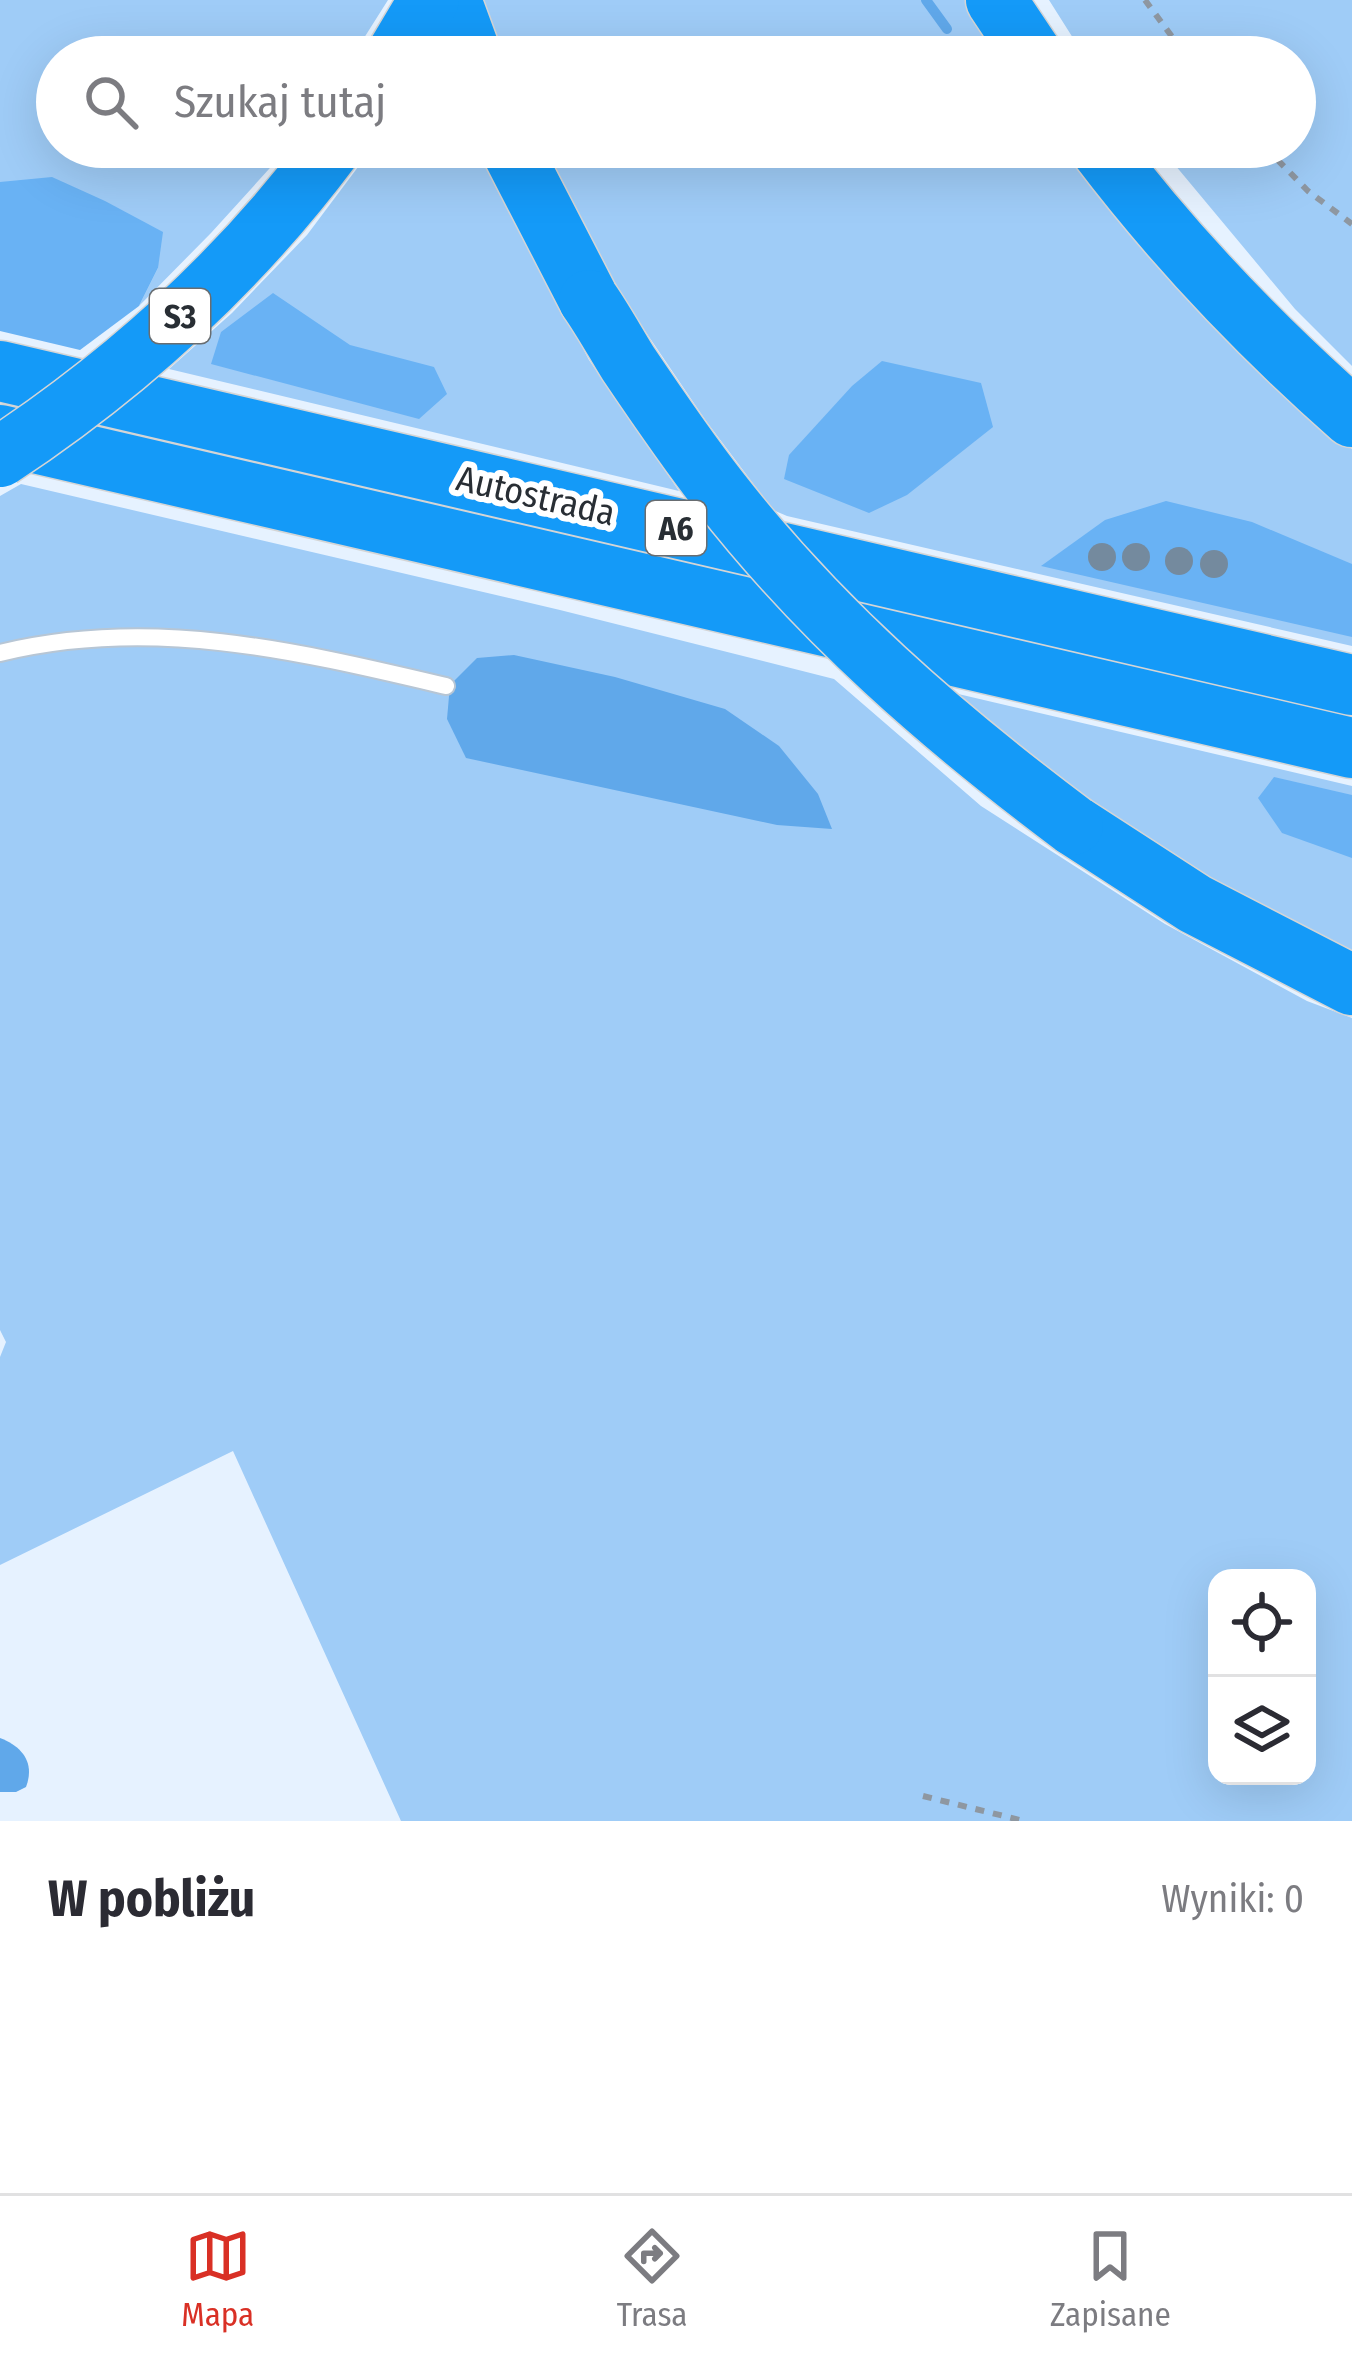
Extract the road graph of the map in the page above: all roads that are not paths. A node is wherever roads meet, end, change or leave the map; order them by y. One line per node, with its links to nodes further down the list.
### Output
1 (429, 0): 4 (highway)
2 (451, 0): 5 (highway)
3 (996, 0): 6 (highway)
4 (408, 36)
5 (464, 36)
6 (1020, 36)
7 (315, 168): 13 (highway, S3, bridge)
8 (520, 168): 18 (highway, bridge)
9 (1115, 168): 11 (highway)
10 (0, 371): 15 (highway, Autostrada / A6)
11 (1352, 418)
12 (0, 435): 17 (highway, Autostrada / A6)
13 (0, 457)
14 (0, 653): 16 (lane)
15 (1352, 685)
16 (446, 686)
17 (1352, 748)
18 (1352, 986)

